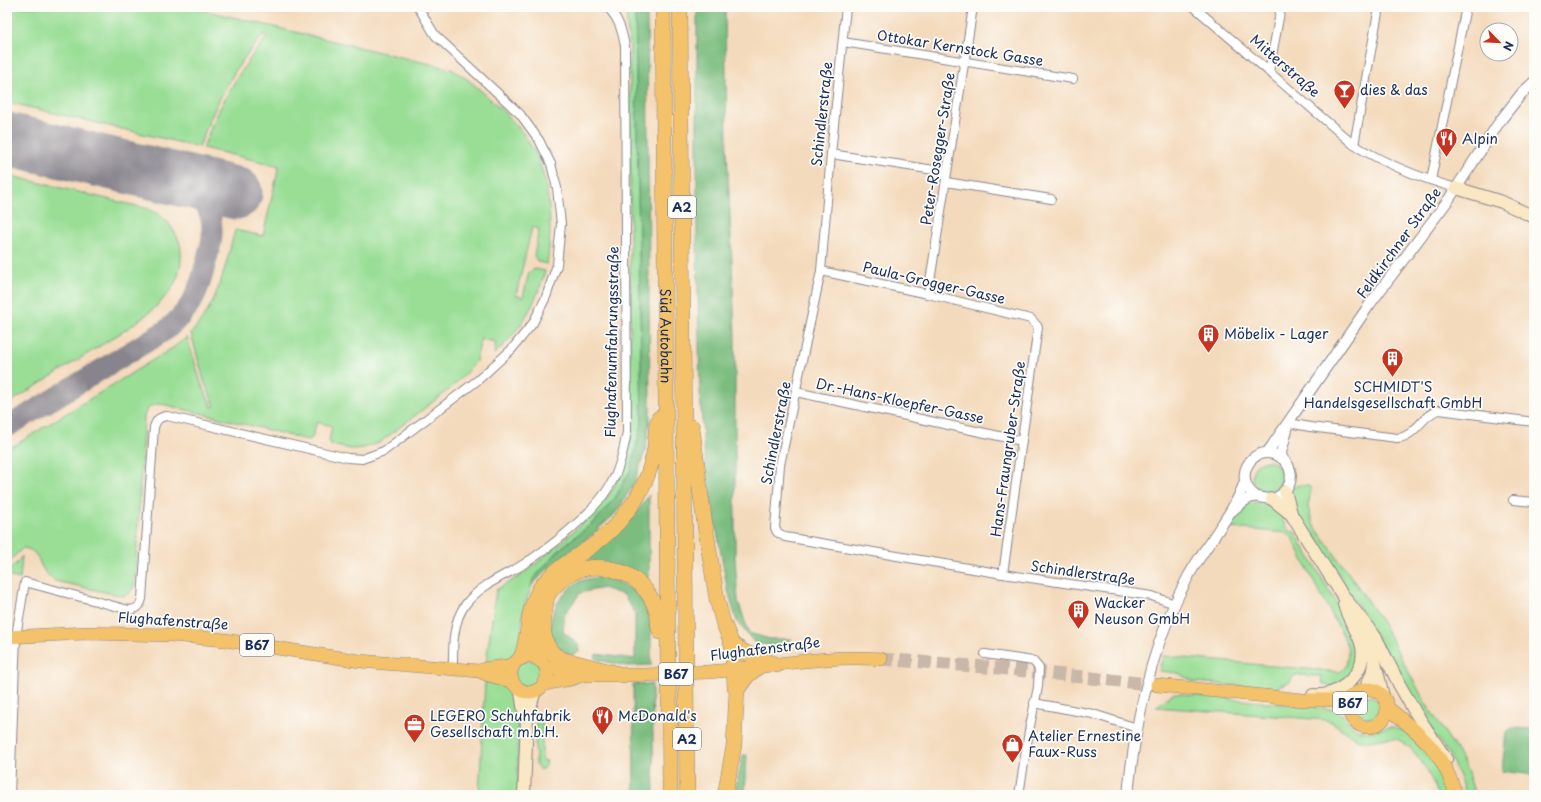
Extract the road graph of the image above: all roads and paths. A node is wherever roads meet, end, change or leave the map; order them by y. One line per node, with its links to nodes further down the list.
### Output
1 (418, 7): 48 (street)
2 (607, 7): 60 (street, Flughafenumfahrungsstraße)
3 (663, 7): 29 (highway, Süd Autobahn / A2)
4 (680, 7): 27 (highway, Süd Autobahn / A2)
5 (846, 7): 11 (street, Schindlerstraße)
6 (973, 7): 12 (street, Peter-Rosegger-Straße)
7 (1194, 7): 13 (street, Mitterstraße)
8 (1281, 7): 13 (street)
9 (1379, 7): 16 (street)
10 (1466, 7): 19 (street)
11 (843, 42): 12 (street, Ottokar Kernstock Gasse); 17 (street, Schindlerstraße)
12 (964, 61): 14 (street, Ottokar Kernstock Gasse); 18 (street, Peter-Rosegger-Straße)
13 (1269, 72): 16 (street, Mitterstraße)
14 (1073, 79)
15 (1534, 82): 21 (street, Feldkirchner Straße)
16 (1354, 145): 19 (street, Mitterstraße)
17 (831, 154): 18 (street); 24 (street, Schindlerstraße)
18 (947, 172): 20 (street, Peter-Rosegger-Straße)
19 (1431, 180): 21 (street, Mitterstraße)
20 (946, 182): 22 (street); 25 (street, Peter-Rosegger-Straße)
21 (1456, 188): 23 (main road, Mitterstraße); 31 (street, Feldkirchner Straße)
22 (1051, 199)
23 (1534, 217)
24 (821, 271): 25 (street, Paula-Grogger-Gasse); 28 (street, Schindlerstraße)
25 (928, 294): 26 (street, Paula-Grogger-Gasse)
26 (1038, 327): 32 (street, Hans-Fraungruber-Straße)
27 (683, 375): 49 (highway); 56 (highway, Süd Autobahn / A2)
28 (796, 392): 32 (street, Dr.-Hans-Kloepfer-Gasse); 43 (street, Schindlerstraße)
29 (666, 405): 50 (highway, Süd Autobahn / A2); 53 (highway)
30 (1534, 422): 31 (street)
31 (1289, 423): 33 (street, Feldkirchner Straße); 34 (street, Feldkirchner Straße)
32 (1022, 441): 43 (street, Hans-Fraungruber-Straße)
33 (1267, 453): 34 (street); 35 (street)
34 (1282, 458): 36 (street)
35 (1245, 481): 37 (street); 42 (street)
36 (1285, 492): 38 (street); 41 (main road)
37 (1257, 497): 38 (street); 42 (street)
38 (1272, 499): 41 (main road)
39 (1513, 500): 40 (street)
40 (1534, 502)
41 (1291, 514): 44 (main road)
42 (1228, 515): 46 (street)
43 (1003, 574): 46 (street, Schindlerstraße)
44 (1341, 593): 47 (main road); 72 (main road)
45 (547, 596): 50 (highway); 55 (highway); 64 (highway)
46 (1175, 604): 79 (street)
47 (1361, 621): 54 (main road); 89 (main road)
48 (11, 637): 60 (main road, Flughafenstraße / B67); 81 (street)
49 (732, 644): 57 (highway); 61 (highway)
50 (668, 645): 58 (highway, Süd Autobahn / A2)
51 (985, 654): 75 (street)
52 (881, 659): 57 (main road, Flughafenstraße / B67)
53 (518, 661): 55 (main road, Flughafenstraße / B67); 62 (main road, Flughafenstraße / B67); 67 (main road)
54 (1374, 662): 71 (main road); 74 (main road)
55 (542, 663): 63 (main road, Flughafenstraße / B67); 69 (main road)
56 (686, 665)
57 (777, 665): 59 (main road, Flughafenstraße / B67)
58 (668, 666)
59 (758, 667): 61 (main road, Flughafenstraße / B67); 70 (highway)
60 (453, 669): 62 (main road, Flughafenstraße / B67)
61 (734, 670): 64 (main road, Flughafenstraße / B67, bridge); 70 (highway)
62 (479, 671): 67 (main road, Flughafenstraße / B67)
63 (581, 675): 64 (main road, Flughafenstraße / B67); 69 (main road, Flughafenstraße / B67)
64 (623, 675)
65 (686, 682): 84 (highway, A2)
66 (669, 683): 83 (highway, A2)
67 (516, 686): 69 (main road, Flughafenstraße / B67); 77 (main road)
68 (1157, 686): 72 (main road, B67)
69 (539, 688): 77 (main road)
70 (737, 690): 85 (highway)
71 (1360, 692): 73 (main road, B67); 74 (main road, B67); 76 (main road, B67)
72 (1285, 698): 73 (main road, B67)
73 (1303, 700): 76 (main road, B67)
74 (1385, 701): 78 (main road, B67); 80 (main road, B67)
75 (1034, 703): 79 (street); 86 (street)
76 (1350, 714): 78 (main road, B67)
77 (527, 717): 82 (main road)
78 (1380, 723): 80 (main road, B67)
79 (1137, 728): 87 (street)
80 (1418, 733): 88 (main road, B67)
81 (10, 795)
82 (524, 795)
83 (670, 795)
84 (687, 795)
85 (724, 795)
86 (1019, 795)
87 (1128, 795)
88 (1456, 795)
89 (1460, 795)

